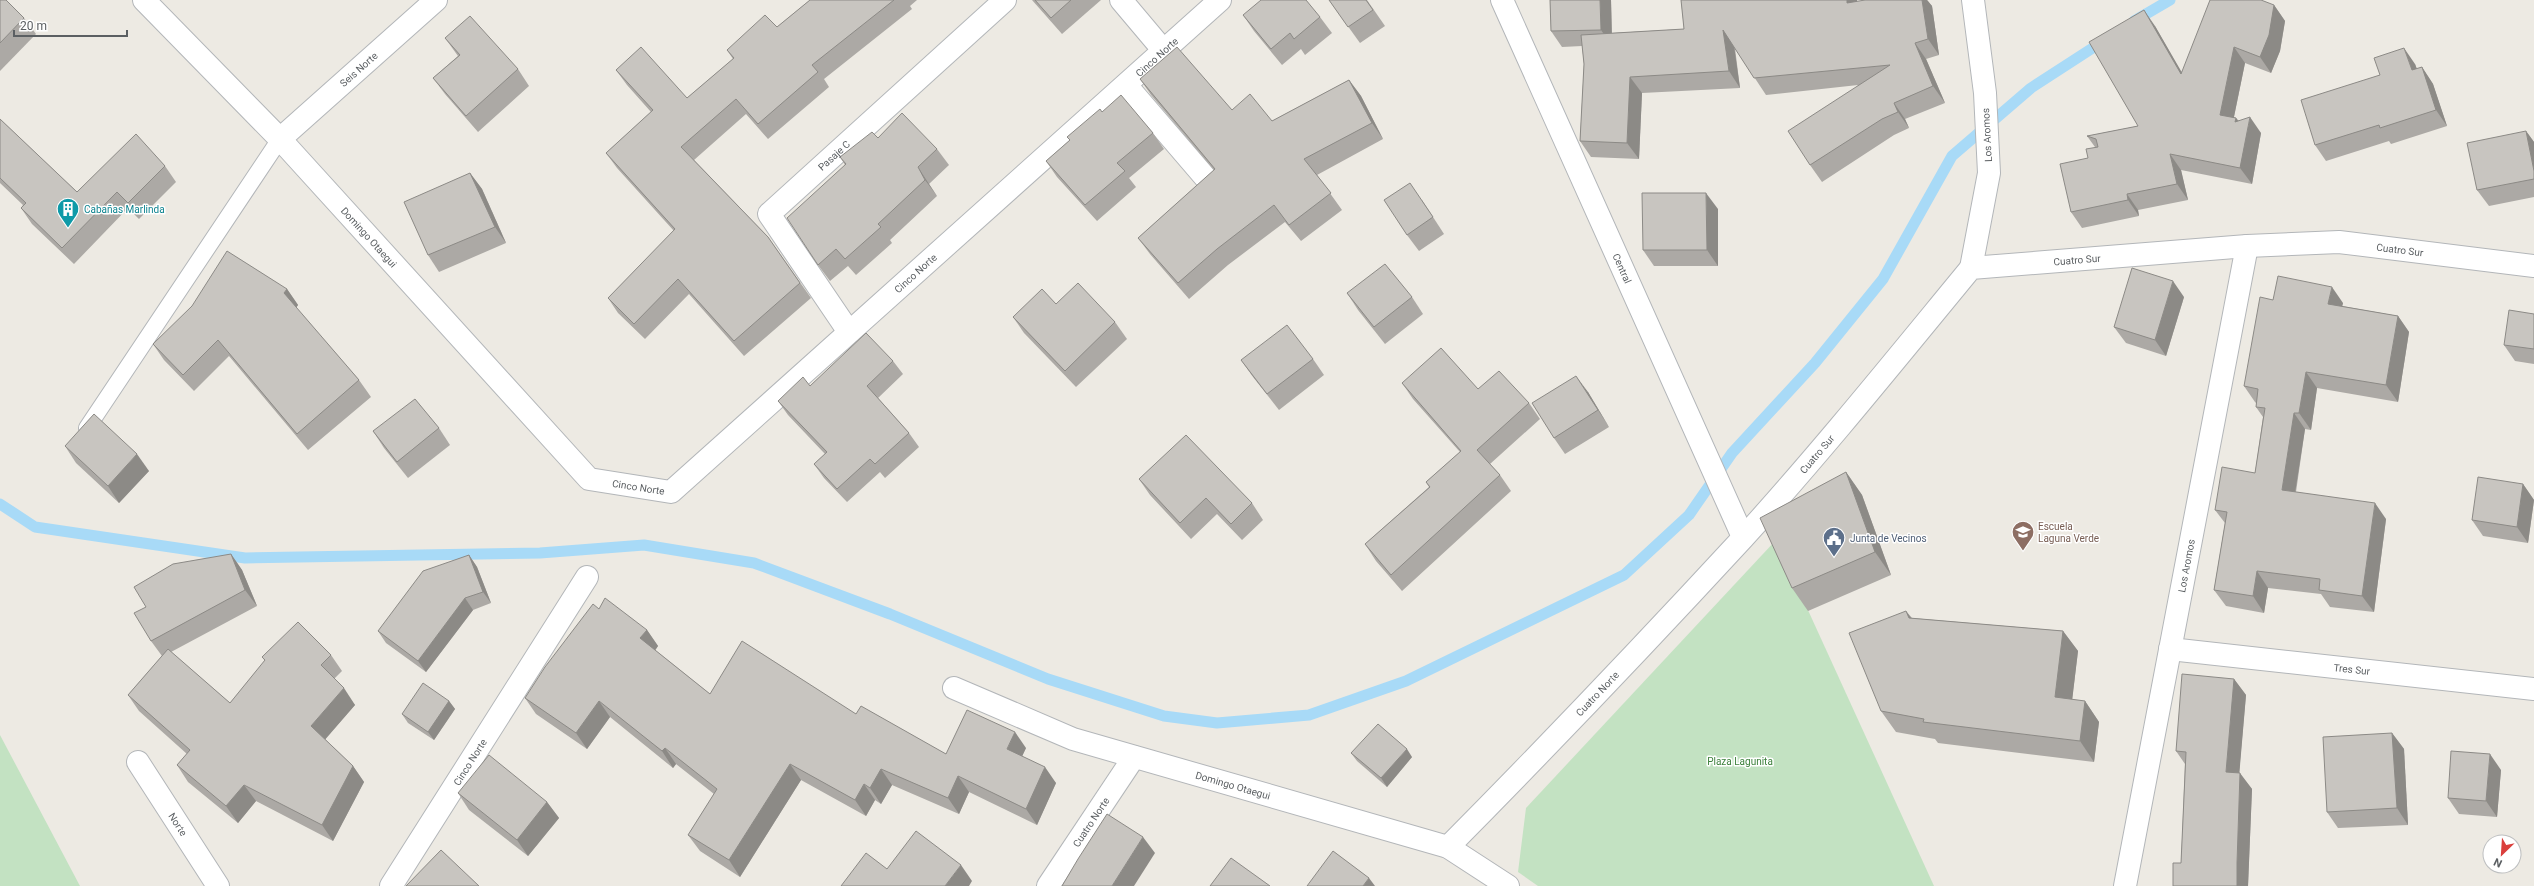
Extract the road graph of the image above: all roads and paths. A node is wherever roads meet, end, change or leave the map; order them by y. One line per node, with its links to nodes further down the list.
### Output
1 (144, 0): 10 (street, Domingo Otaegui)
2 (436, 0): 10 (street, Seis Norte)
3 (1005, 0): 15 (street, Pasaje C)
4 (1121, 0): 8 (street)
5 (1220, 0): 8 (street, Cinco Norte)
6 (1502, 0): 18 (street, Central)
7 (1973, 0): 14 (street, Los Aromos)
8 (1164, 51): 9 (street, Cinco Norte)
9 (1126, 85): 11 (street); 15 (street, Cinco Norte)
10 (280, 139): 16 (lane); 17 (street, Domingo Otaegui)
11 (1210, 183)
12 (2247, 246): 13 (street, Cuatro Sur); 14 (street, Cuatro Sur); 20 (street, Los Aromos)
13 (2534, 266)
14 (1971, 268): 18 (street, Cuatro Sur)
15 (849, 332): 17 (street, Cinco Norte)
16 (87, 428)
17 (590, 479)
18 (1743, 537): 25 (street, Cuatro Norte)
19 (587, 577): 27 (street, Cinco Norte)
20 (2170, 649): 22 (street, Tres Sur); 30 (street, Los Aromos)
21 (954, 688): 23 (street, Domingo Otaegui)
22 (2534, 689)
23 (1134, 757): 25 (street, Domingo Otaegui); 28 (street, Cuatro Norte)
24 (138, 762): 26 (street, Norte)
25 (1448, 847): 29 (street, Domingo Otaegui)
26 (218, 886)
27 (391, 886)
28 (1048, 886)
29 (1508, 886)
30 (2125, 886)

